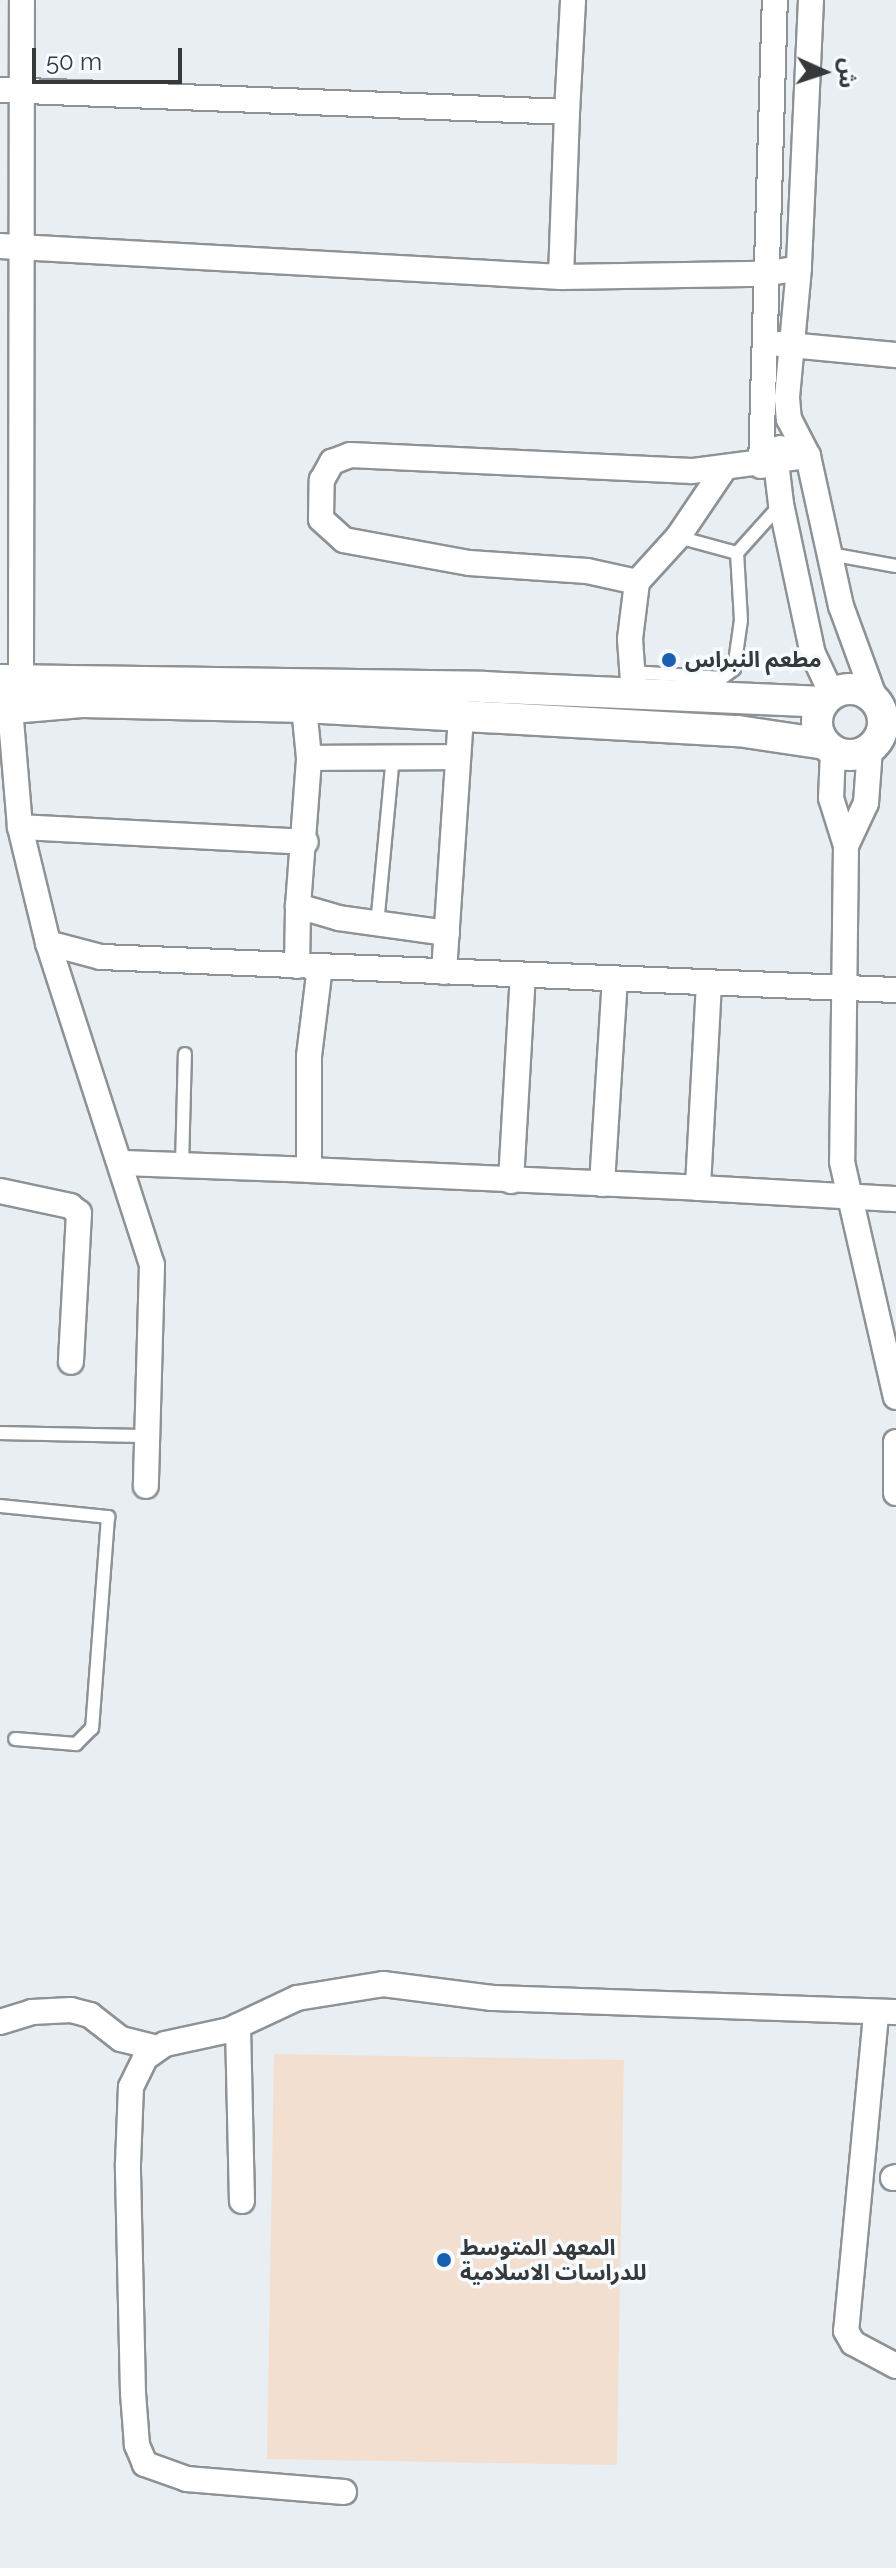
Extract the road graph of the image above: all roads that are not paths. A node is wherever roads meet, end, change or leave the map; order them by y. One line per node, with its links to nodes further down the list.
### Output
1 (22, 0): 5 (street)
2 (573, 0): 6 (street)
3 (775, 0): 9 (street)
4 (811, 0): 8 (street)
5 (10, 91): 6 (street); 7 (street)
6 (567, 112): 10 (street)
7 (11, 246): 10 (street); 24 (street)
8 (799, 268): 9 (street); 12 (street)
9 (763, 274): 10 (street); 11 (street)
10 (561, 277)
11 (765, 343): 12 (street); 16 (street)
12 (793, 344): 13 (street); 14 (street)
13 (896, 355)
14 (789, 419): 15 (street); 16 (street)
15 (808, 456): 16 (street); 21 (street)
16 (768, 464): 17 (street); 18 (street)
17 (724, 469): 19 (street); 23 (street)
18 (781, 504): 20 (lane); 27 (street)
19 (678, 537): 20 (lane); 23 (street)
20 (737, 553): 25 (lane)
21 (830, 554): 22 (lane); 28 (street)
22 (896, 566)
23 (637, 582): 25 (street)
24 (10, 597): 26 (street)
25 (633, 684): 26 (street); 27 (street)
26 (8, 694): 29 (street); 36 (street)
27 (828, 698): 28 (street); 32 (street)
28 (882, 701): 31 (street)
29 (304, 707): 30 (street); 35 (street)
30 (461, 715): 32 (street); 34 (street)
31 (880, 747): 32 (street); 38 (street)
32 (829, 748): 38 (street)
33 (393, 755): 34 (street); 35 (street); 40 (lane)
34 (457, 757): 41 (street)
35 (309, 758): 37 (street)
36 (20, 827): 37 (street); 42 (street)
37 (306, 842): 39 (street)
38 (846, 846): 48 (street)
39 (298, 906): 40 (street); 43 (street)
40 (377, 925): 41 (street)
41 (447, 933): 44 (street)
42 (48, 943): 43 (street); 51 (street)
43 (308, 966): 44 (street); 53 (street)
44 (444, 972): 45 (street)
45 (523, 975): 46 (street); 54 (street)
46 (615, 979): 47 (street); 55 (street)
47 (709, 983): 48 (street); 56 (street)
48 (845, 987): 49 (street); 58 (street)
49 (896, 990)
50 (185, 1054): 52 (lane)
51 (122, 1163): 52 (street); 63 (street)
52 (182, 1165): 53 (street)
53 (309, 1170): 54 (street)
54 (511, 1181): 55 (street)
55 (602, 1184): 56 (street)
56 (698, 1188): 58 (street)
57 (0, 1191): 60 (street)
58 (846, 1193): 59 (street); 61 (street)
59 (896, 1199)
60 (71, 1362)
61 (896, 1397)
62 (0, 1433): 63 (lane)
63 (147, 1436): 65 (street)
64 (896, 1442): 66 (street)
65 (146, 1486)
66 (896, 1493)
67 (0, 1506): 68 (lane)
68 (15, 1739)
69 (886, 2013): 71 (street); 74 (street)
70 (0, 2022): 72 (street)
71 (238, 2026): 72 (street); 73 (street)
72 (156, 2048): 75 (street)
73 (242, 2201)
74 (896, 2366)
75 (344, 2492)

